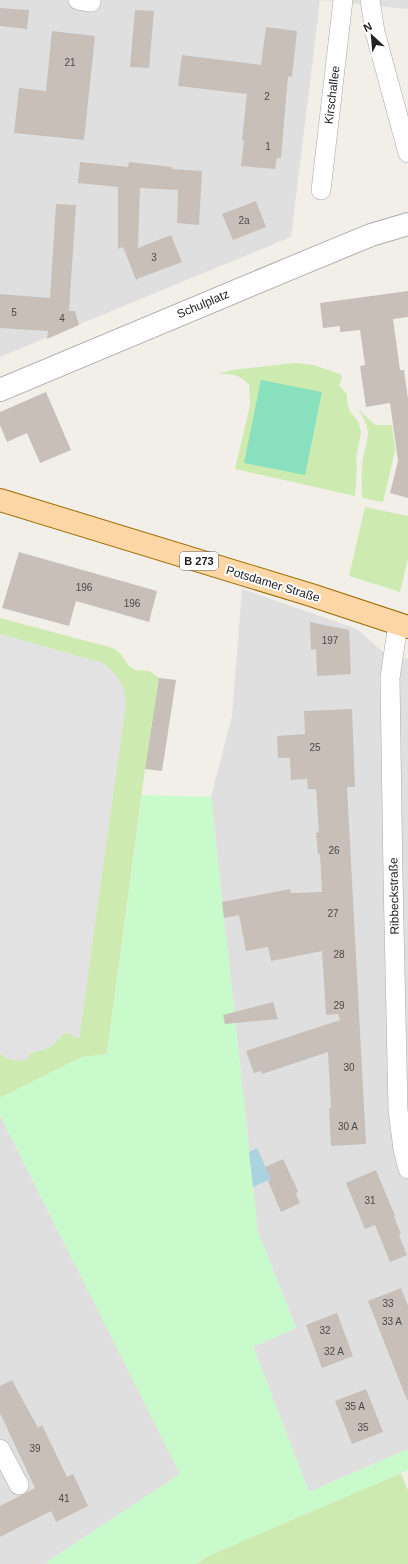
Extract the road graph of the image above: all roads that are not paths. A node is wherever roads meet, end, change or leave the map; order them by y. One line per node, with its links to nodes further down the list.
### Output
1 (343, 0): 4 (street, Kirschallee)
2 (370, 0): 3 (street)
3 (408, 153)
4 (321, 190)
5 (408, 224): 6 (street, Schulplatz)
6 (0, 390)
7 (0, 500): 8 (main road, Potsdamer Straße / B 273)
8 (403, 625): 9 (street, Ribbeckstraße)
9 (408, 1169)
10 (0, 1449): 11 (street)
11 (19, 1485)

